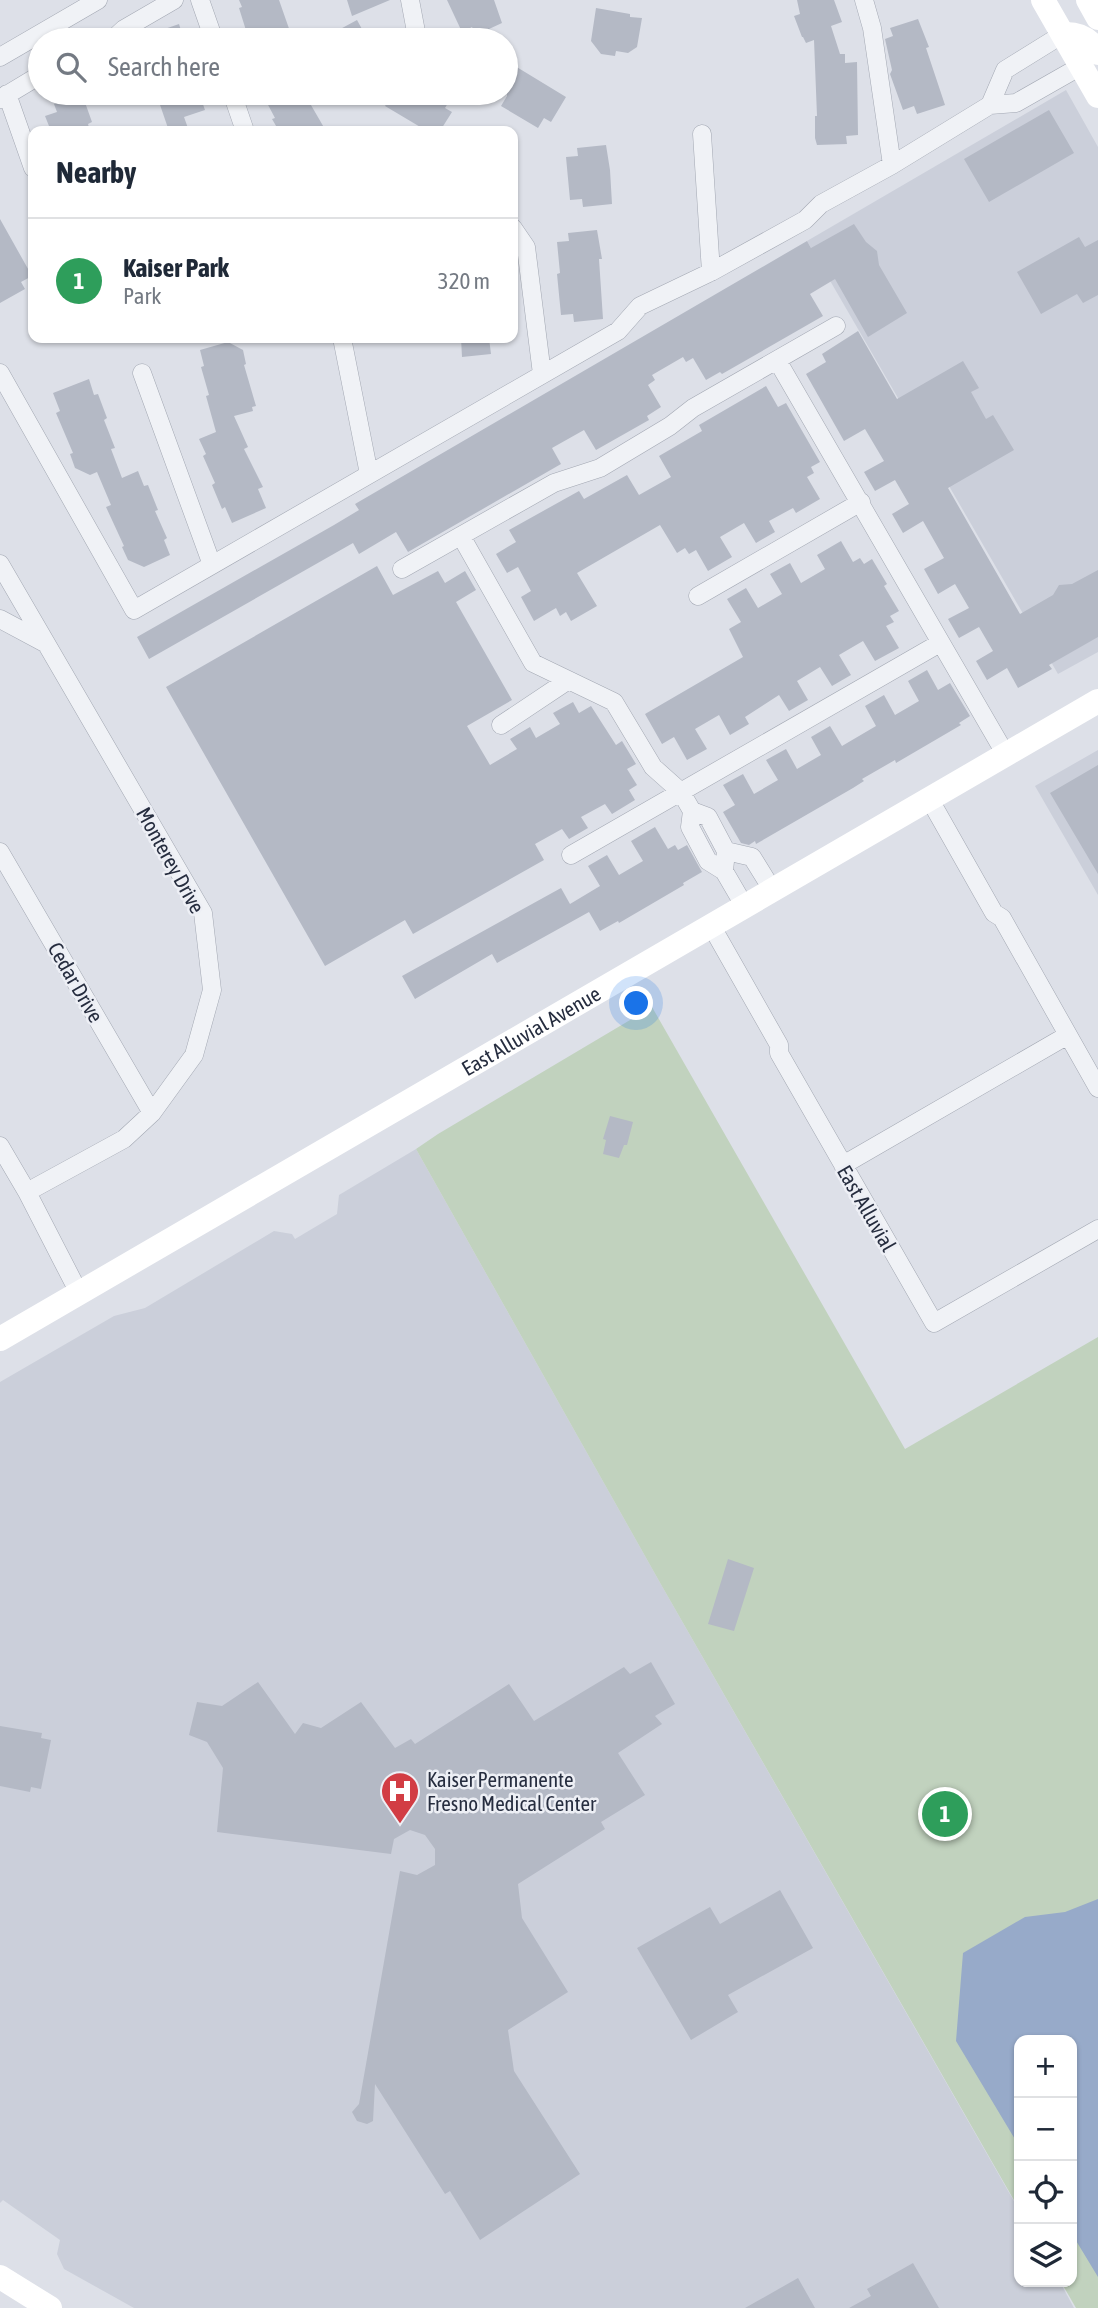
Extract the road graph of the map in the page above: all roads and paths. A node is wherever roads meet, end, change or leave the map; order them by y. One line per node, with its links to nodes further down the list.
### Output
1 (98, 0): 9 (street)
2 (174, 0): 10 (street)
3 (200, 0): 11 (street)
4 (410, 0): 12 (street)
5 (864, 0): 25 (street)
6 (1043, 0): 13 (main road)
7 (1088, 0): 8 (main road)
8 (1098, 18)
9 (50, 28)
10 (126, 28)
11 (210, 28)
12 (415, 28)
13 (1063, 34): 16 (main road); 21 (street)
14 (28, 41): 15 (street)
15 (0, 57)
16 (1090, 60): 18 (main road); 21 (street)
17 (28, 82): 19 (street)
18 (1098, 96)
19 (4, 97): 24 (street)
20 (236, 105): 22 (street)
21 (990, 105): 25 (street)
22 (243, 126)
23 (702, 134): 27 (street)
24 (28, 156)
25 (892, 165): 27 (street)
26 (518, 235): 33 (street)
27 (711, 272): 33 (street)
28 (836, 326): 30 (street)
29 (343, 343): 34 (street)
30 (777, 360): 35 (street); 36 (street)
31 (0, 373): 38 (street)
32 (142, 373): 38 (street)
33 (542, 374): 34 (street)
34 (369, 474): 38 (street)
35 (861, 502): 40 (street); 43 (street)
36 (461, 536): 39 (street); 44 (street)
37 (0, 564): 42 (street, Monterey Drive)
38 (212, 565)
39 (402, 569)
40 (698, 596)
41 (0, 618): 42 (street)
42 (45, 643): 60 (street, Monterey Drive)
43 (940, 643): 47 (street); 48 (street)
44 (567, 681): 46 (street); 48 (street)
45 (1098, 701): 47 (main road, East Alluvial Avenue)
46 (501, 724)
47 (1006, 755): 49 (main road, East Alluvial Avenue)
48 (681, 792): 50 (street); 53 (street)
49 (930, 800): 55 (main road, East Alluvial Avenue); 58 (street)
50 (692, 811): 51 (street); 54 (street)
51 (726, 851): 54 (street); 55 (street)
52 (0, 852): 60 (street, Cedar Drive)
53 (571, 855)
54 (724, 871): 56 (street)
55 (773, 891): 56 (main road, East Alluvial Avenue)
56 (745, 907): 57 (main road, East Alluvial Avenue)
57 (712, 927): 62 (street, East Alluvial); 65 (main road, East Alluvial Avenue)
58 (1068, 1035): 59 (street); 62 (street)
59 (1098, 1088)
60 (152, 1113): 63 (street, Monterey Drive)
61 (0, 1146): 63 (street)
62 (843, 1165): 64 (street, East Alluvial)
63 (27, 1192): 65 (street)
64 (1098, 1230)
65 (79, 1293): 66 (main road, East Alluvial Avenue)
66 (0, 1339)
67 (0, 2277): 68 (main road)
68 (50, 2308)

